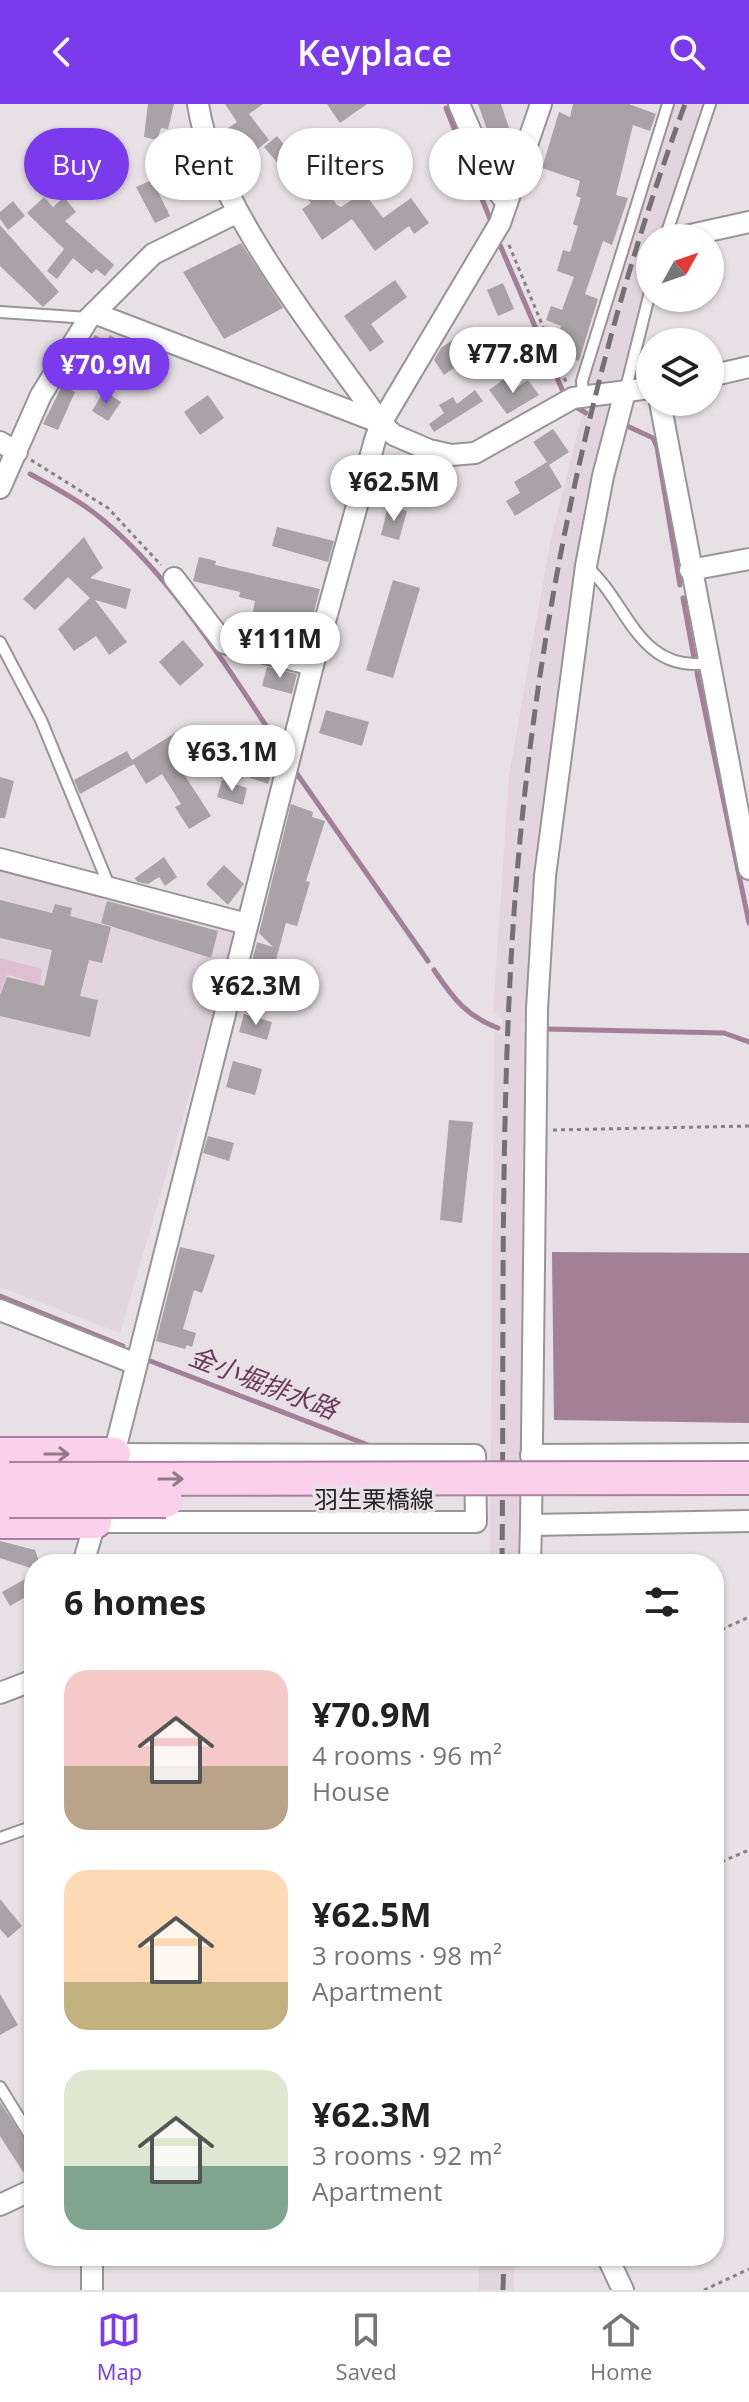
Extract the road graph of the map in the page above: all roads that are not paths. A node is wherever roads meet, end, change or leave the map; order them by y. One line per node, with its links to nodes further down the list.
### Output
1 (198, 104): 7 (street)
2 (459, 104): 6 (street)
3 (541, 104): 6 (street)
4 (668, 104): 18 (lane)
5 (710, 104): 9 (lane)
6 (507, 203): 20 (street)
7 (236, 213): 13 (street); 20 (street)
8 (749, 222): 10 (street)
9 (671, 224)
10 (724, 228)
11 (0, 312): 13 (lane)
12 (645, 312): 17 (lane)
13 (92, 315): 20 (street); 21 (street)
14 (749, 367): 15 (street)
15 (724, 373)
16 (636, 390): 17 (street)
17 (625, 392): 18 (street); 24 (street)
18 (578, 397): 20 (street)
19 (662, 416): 25 (street)
20 (381, 423): 29 (street)
21 (8, 447): 22 (street)
22 (0, 488)
23 (749, 559): 25 (street)
24 (586, 566): 28 (lane); 38 (street)
25 (690, 570): 28 (street)
26 (174, 578): 29 (street)
27 (0, 642): 32 (lane)
28 (707, 663): 31 (street)
29 (313, 665): 33 (street)
30 (0, 859): 32 (street)
31 (749, 869)
32 (110, 888): 33 (street)
33 (247, 924): 35 (street)
34 (0, 1310): 35 (street)
35 (136, 1364): 36 (street)
36 (114, 1454): 40 (main road, one-way to 36); 43 (street); 43 (street)
37 (749, 1454): 38 (street)
38 (531, 1455): 44 (street)
39 (749, 1478): 40 (main road, 羽生栗橋線, one-way to 39, bridge)
40 (3, 1489): 41 (main road, 羽生栗橋線, bridge); 43 (main road)
41 (749, 1498)
42 (749, 1521): 44 (street)
43 (95, 1522): 45 (street)
44 (531, 1525): 46 (street)
45 (86, 1554)
46 (530, 1554)
47 (24, 1684): 48 (street)
48 (0, 1693)
49 (24, 1830): 50 (lane)
50 (0, 1838)
51 (0, 2087): 52 (lane)
52 (24, 2126)
53 (24, 2194): 54 (street)
54 (0, 2205)
55 (92, 2266): 57 (street)
56 (612, 2266): 58 (street)
57 (92, 2290)
58 (623, 2290)

